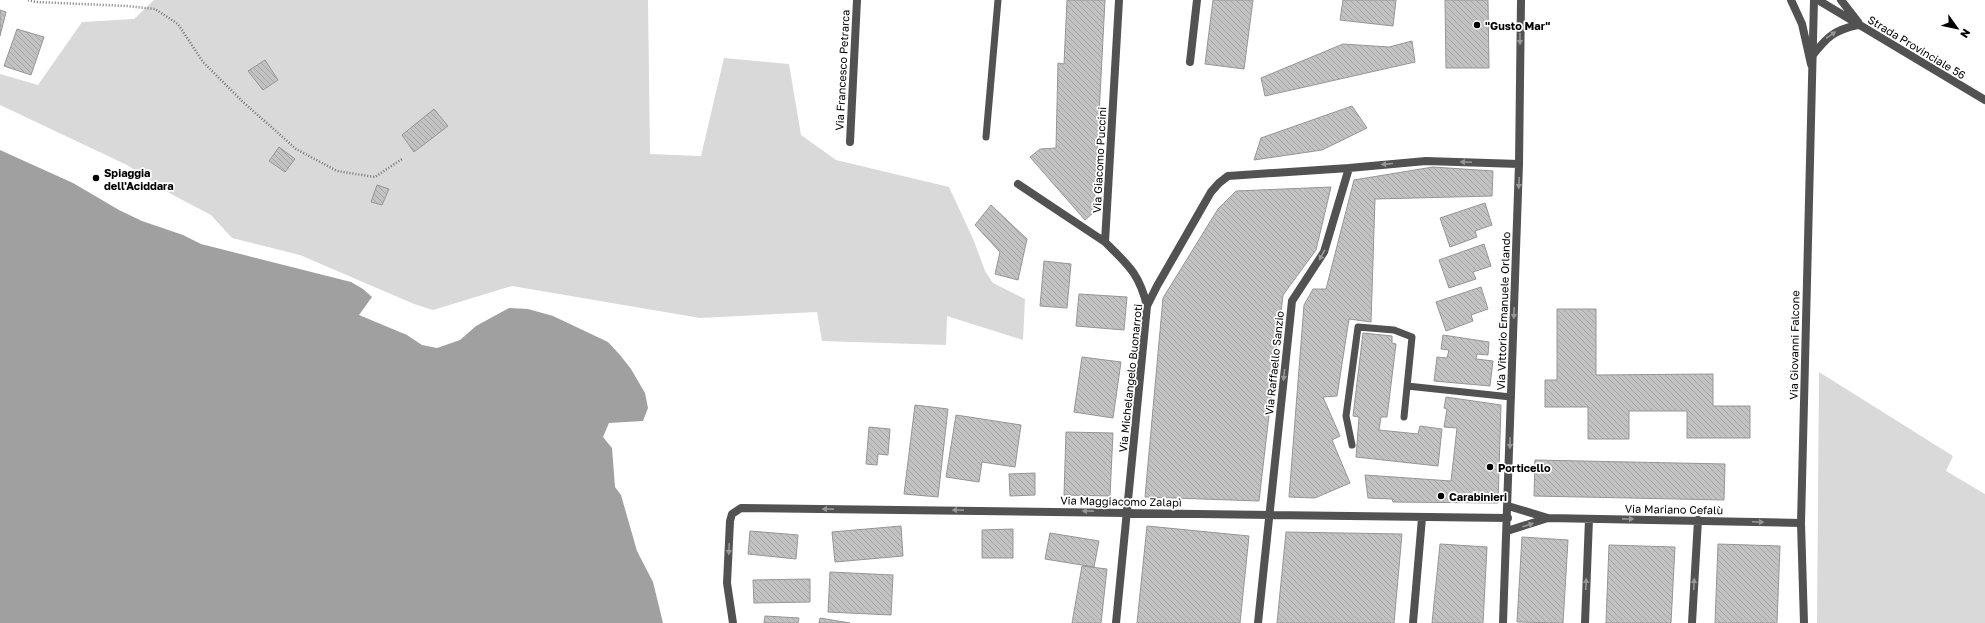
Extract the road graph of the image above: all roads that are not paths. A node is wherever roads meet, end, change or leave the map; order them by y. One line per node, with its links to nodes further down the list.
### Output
1 (857, 0): 16 (street, Via Francesco Petrarca)
2 (998, 0): 15 (lane)
3 (1119, 0): 20 (street, Via Giacomo Puccini)
4 (1197, 0): 12 (street)
5 (1520, 0): 17 (street, Via Vittorio Emanuele Orlando, one-way to 17)
6 (1792, 0): 13 (street, Via Giovanni Falcone)
7 (1814, 0): 11 (street, Via Giovanni Falcone)
8 (1818, 0): 10 (street, Strada Provinciale 56)
9 (1841, 0): 10 (street)
10 (1860, 26): 11 (street, Strada Provinciale 56, one-way to 10); 14 (street, Strada Provinciale 56)
11 (1812, 56): 13 (street, Via Giovanni Falcone)
12 (1190, 62)
13 (1812, 68): 34 (street, Via Giovanni Falcone)
14 (1985, 100)
15 (986, 137)
16 (850, 142)
17 (1519, 164): 18 (street, one-way to 18); 23 (street, Via Vittorio Emanuele Orlando, one-way to 23)
18 (1349, 168): 21 (street, Via Michelangelo Buonarroti); 28 (street, Via Raffaello Sanzio, one-way to 28)
19 (1018, 184): 20 (street)
20 (1105, 242): 21 (street)
21 (1147, 306): 27 (street, Via Michelangelo Buonarroti)
22 (1407, 386): 23 (lane); 24 (lane); 25 (lane)
23 (1511, 398): 26 (street, Via Vittorio Emanuele Orlando, one-way to 26)
24 (1404, 417)
25 (1352, 445)
26 (1508, 506): 30 (street, Via Vittorio Emanuele Orlando); 31 (street, Via Mariano Cefalù)
27 (1127, 512): 28 (street, Via Maggiacomo Zalapì); 36 (street, Via Maggiacomo Zalapì, one-way to 36); 37 (street, Via Michelangelo Buonarroti)
28 (1269, 514): 29 (street, Via Maggiacomo Zalapì); 38 (street, Via Raffaello Sanzio)
29 (1422, 518): 30 (street, Via Maggiacomo Zalapì); 39 (street)
30 (1508, 518): 35 (street, Via Vittorio Emanuele Orlando)
31 (1548, 518): 32 (street, Via Mariano Cefalù); 35 (street, Via Mariano Cefalù, one-way to 31)
32 (1589, 519): 33 (street, Via Mariano Cefalù, one-way to 33); 41 (street, one-way to 32)
33 (1698, 520): 34 (street, Via Mariano Cefalù, one-way to 34); 42 (street, one-way to 33)
34 (1800, 523): 43 (street, Via Giovanni Falcone)
35 (1507, 531): 40 (street, Via Vittorio Emanuele Orlando)
36 (733, 623)
37 (1116, 623)
38 (1258, 623)
39 (1413, 623)
40 (1504, 623)
41 (1585, 623)
42 (1692, 623)
43 (1804, 623)

